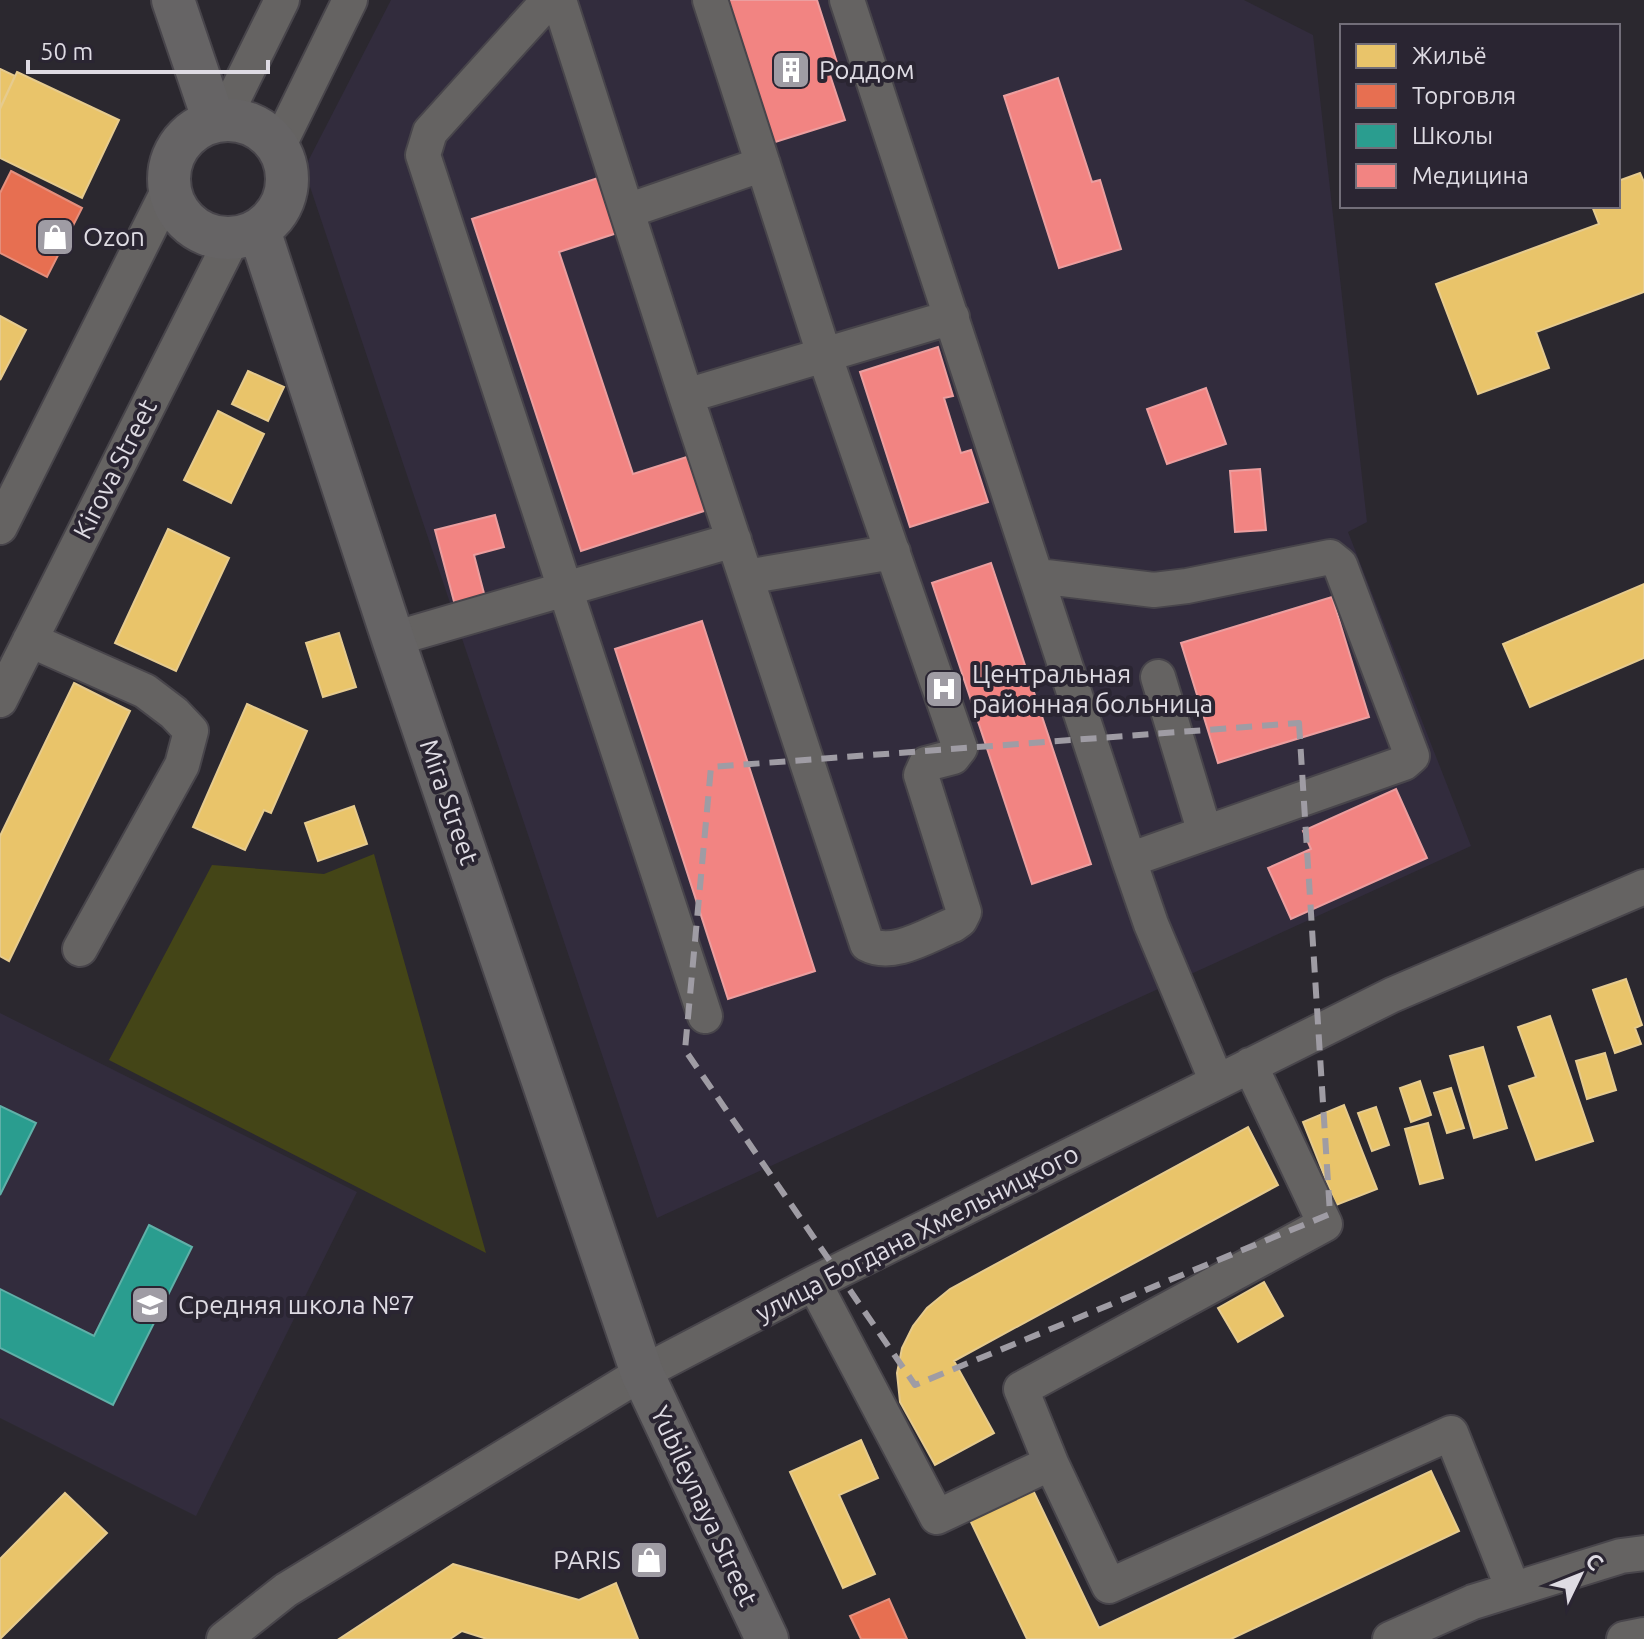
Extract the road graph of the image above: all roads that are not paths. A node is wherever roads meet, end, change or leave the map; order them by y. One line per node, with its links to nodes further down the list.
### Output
1 (173, 0): 8 (main road)
2 (282, 0): 8 (street)
3 (350, 0): 9 (street)
4 (549, 0): 22 (street)
5 (559, 0): 12 (street)
6 (710, 0): 10 (street)
7 (847, 0): 14 (street)
8 (218, 120): 9 (main road); 11 (main road)
9 (278, 147): 13 (main road, Kirova Street)
10 (763, 164): 12 (street); 15 (street)
11 (169, 189): 13 (main road); 17 (street)
12 (627, 211): 16 (street)
13 (245, 234): 23 (main road, Mira Street); 24 (street, Kirova Street)
14 (952, 317): 15 (street); 20 (street)
15 (824, 354): 16 (street); 19 (street)
16 (686, 396): 18 (street)
17 (0, 527)
18 (734, 540): 21 (street); 22 (street)
19 (893, 552): 21 (street); 21 (street)
20 (1038, 576): 27 (street); 28 (street)
21 (746, 577)
22 (566, 590): 23 (street); 31 (street)
23 (393, 639): 35 (main road, Mira Street)
24 (30, 640): 26 (street, Kirova Street); 30 (street)
25 (1158, 677): 27 (street)
26 (0, 700)
27 (1205, 833): 28 (street)
28 (1129, 860): 33 (street)
29 (1644, 887): 32 (street, улица Богдана Хмельницкого)
30 (80, 949)
31 (705, 1016)
32 (1250, 1065): 33 (street, улица Богдана Хмельницкого); 36 (street)
33 (1217, 1082): 34 (street, улица Богдана Хмельницкого)
34 (814, 1283): 35 (street, улица Богдана Хмельницкого); 36 (street)
35 (642, 1373): 39 (street, улица Богдана Хмельницкого); 41 (main road, Yubileynaya Street)
36 (1051, 1463): 38 (street)
37 (1644, 1553): 38 (street)
38 (1513, 1589): 42 (street)
39 (239, 1634)
40 (1644, 1635): 43 (street)
41 (767, 1639)
42 (1390, 1639)
43 (1624, 1639)

